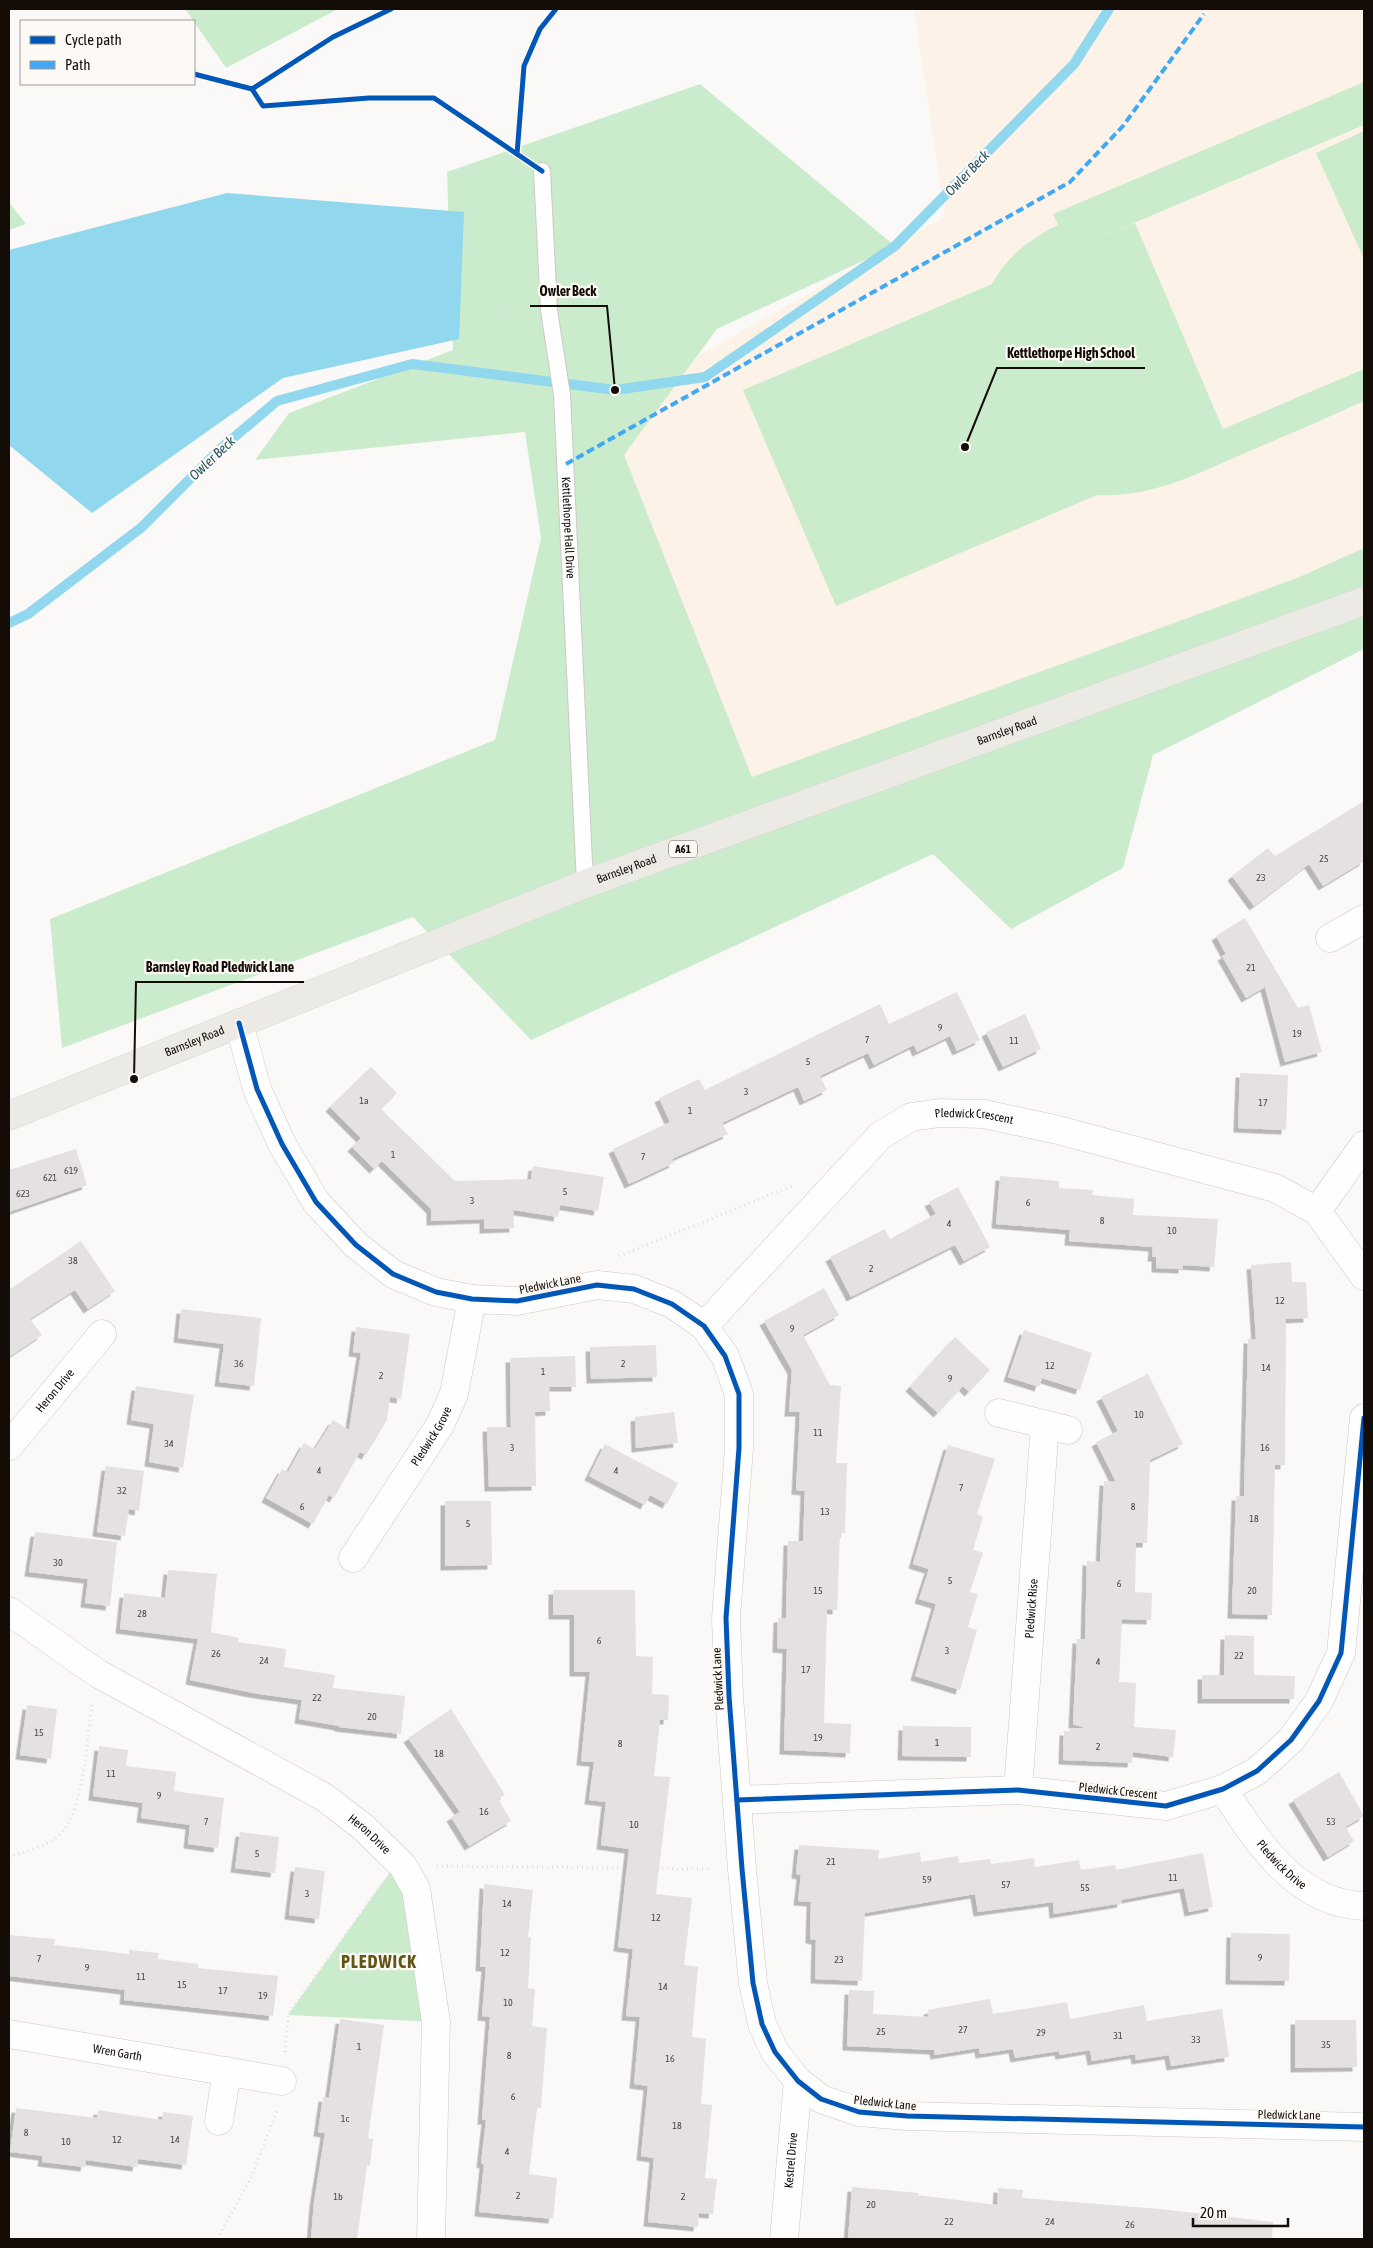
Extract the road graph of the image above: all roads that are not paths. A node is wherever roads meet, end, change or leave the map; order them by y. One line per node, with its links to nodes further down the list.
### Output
1 (542, 171): 3 (lane, Kettlethorpe Hall Drive)
2 (1364, 601): 3 (main road, Barnsley Road / A61)
3 (585, 884): 6 (main road, Barnsley Road / A61)
4 (1364, 920): 5 (street)
5 (1330, 938)
6 (239, 1023): 7 (main road, Barnsley Road / A61); 11 (street, Pledwick Lane)
7 (9, 1116)
8 (1364, 1145): 9 (street)
9 (1317, 1211): 10 (street, Pledwick Crescent); 12 (street, Pledwick Crescent)
10 (1364, 1276)
11 (472, 1298): 12 (street, Pledwick Lane); 17 (street, Pledwick Grove)
12 (704, 1326): 21 (street, Pledwick Lane)
13 (102, 1334): 16 (street, Heron Drive)
14 (999, 1413): 20 (street, Pledwick Rise)
15 (1364, 1418): 19 (street, Pledwick Crescent)
16 (9, 1446)
17 (353, 1558)
18 (9, 1611): 29 (street, Heron Drive)
19 (1224, 1789): 20 (street, Pledwick Crescent); 22 (street, Pledwick Drive)
20 (1018, 1790): 21 (street, Pledwick Crescent)
21 (737, 1800): 26 (street, Pledwick Lane)
22 (1364, 1906)
23 (9, 2034): 24 (street, Wren Garth)
24 (227, 2071): 25 (street, Wren Garth); 27 (street)
25 (282, 2081)
26 (798, 2081): 28 (street, Pledwick Lane); 30 (street, Kestrel Drive)
27 (219, 2121)
28 (1364, 2127)
29 (431, 2239)
30 (784, 2239)

